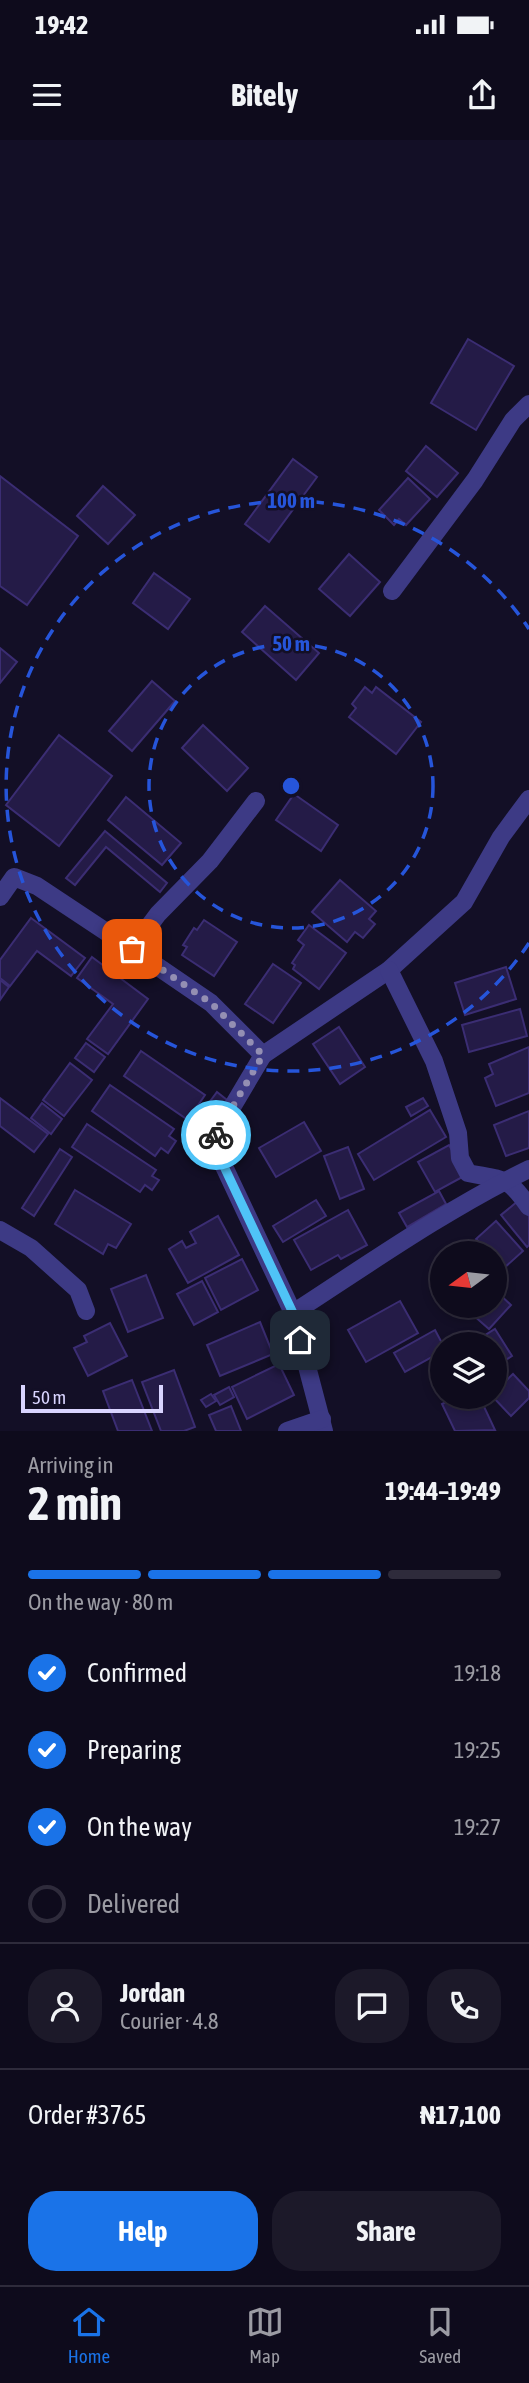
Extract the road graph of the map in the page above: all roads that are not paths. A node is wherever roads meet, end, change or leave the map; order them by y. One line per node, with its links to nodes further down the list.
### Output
1 (529, 404): 2 (street)
2 (392, 591)
3 (529, 799): 7 (street)
4 (256, 801): 6 (street)
5 (0, 897): 6 (street)
6 (132, 949): 8 (street)
7 (389, 970): 8 (street); 10 (street)
8 (263, 1055): 14 (street)
9 (529, 1169): 10 (street)
10 (505, 1181): 11 (street); 14 (street)
11 (529, 1207)
12 (0, 1230): 13 (street)
13 (86, 1311)
14 (293, 1313): 15 (street)
15 (323, 1425): 16 (street)
16 (287, 1431)

